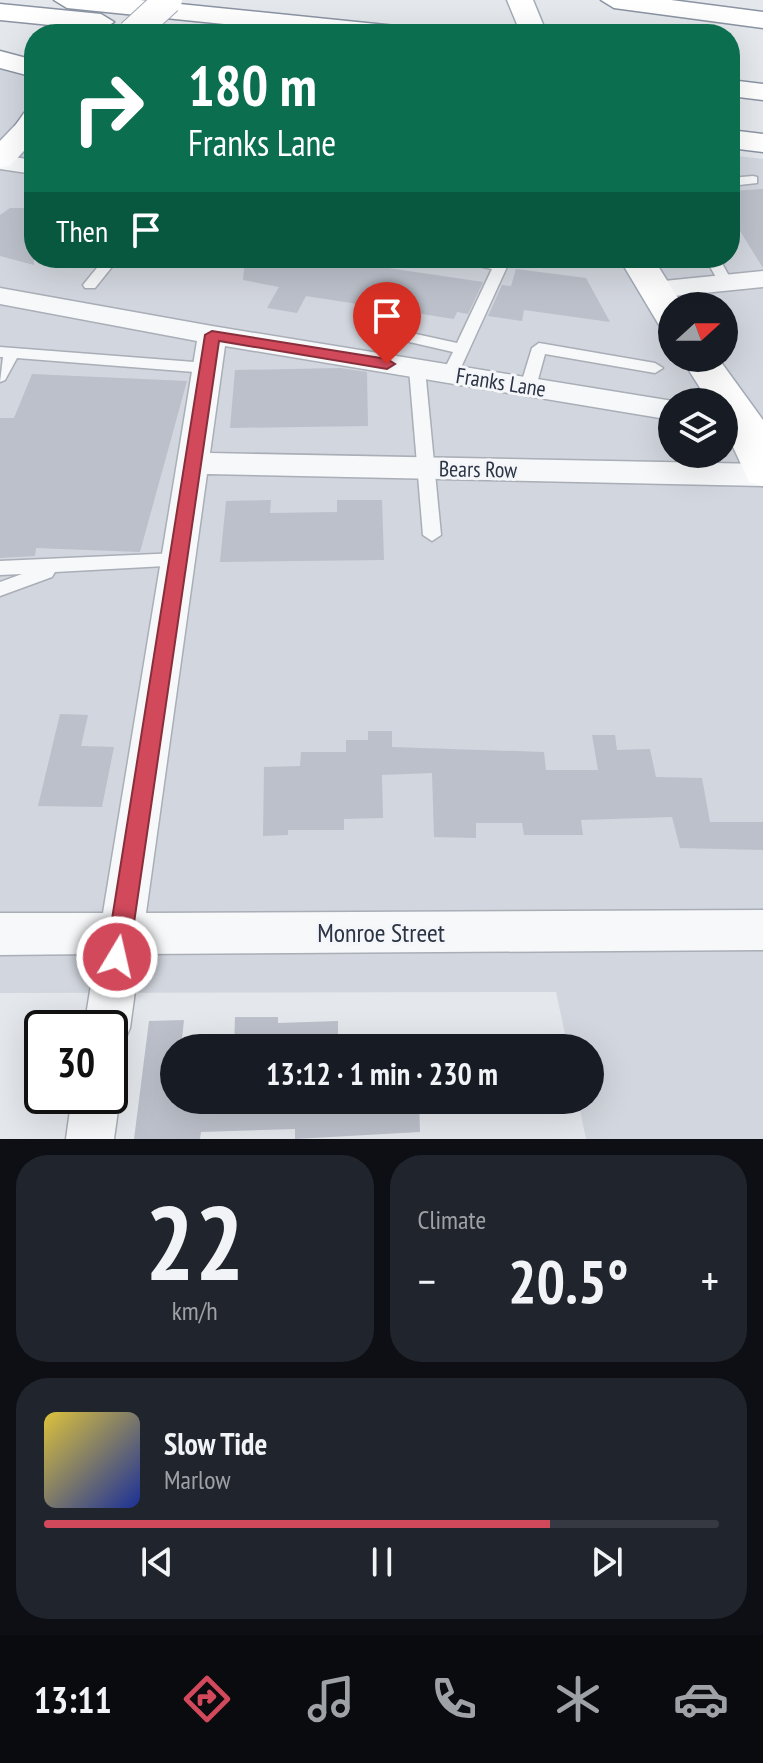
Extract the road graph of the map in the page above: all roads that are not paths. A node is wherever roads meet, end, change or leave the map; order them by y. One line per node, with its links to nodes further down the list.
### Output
1 (67, 0): 8 (main road)
2 (168, 0): 7 (main road, bridge)
3 (614, 0): 5 (main road)
4 (0, 12): 6 (main road)
5 (763, 20)
6 (116, 24)
7 (142, 24)
8 (299, 24)
9 (0, 51): 10 (main road)
10 (24, 55)
11 (0, 59): 12 (main road)
12 (24, 66)
13 (740, 70): 14 (main road)
14 (763, 72)
15 (740, 89): 16 (main road)
16 (763, 92)
17 (24, 133): 20 (main road)
18 (740, 140): 19 (main road)
19 (763, 143)
20 (0, 160): 21 (street)
21 (24, 165)
22 (753, 180): 23 (lane)
23 (740, 181)
24 (104, 268): 30 (lane)
25 (499, 268): 37 (lane)
26 (642, 268): 32 (main road)
27 (718, 268): 29 (lane)
28 (763, 279): 29 (street)
29 (726, 283): 31 (street)
30 (90, 285)
31 (699, 292)
32 (658, 295)
33 (0, 296): 36 (street, Franks Lane)
34 (393, 334): 37 (lane)
35 (6, 352): 36 (lane); 41 (lane)
36 (210, 352): 39 (street, Franks Lane); 45 (street)
37 (456, 362): 39 (street, Franks Lane); 42 (street, Franks Lane)
38 (655, 368): 42 (lane)
39 (417, 369): 46 (lane)
40 (708, 372): 44 (main road)
41 (0, 377)
42 (528, 387): 43 (street, Franks Lane)
43 (658, 408)
44 (743, 427): 47 (main road)
45 (193, 463): 46 (street, Bears Row); 49 (street)
46 (426, 468): 47 (street, Bears Row); 48 (lane)
47 (763, 474)
48 (432, 535)
49 (178, 560): 50 (lane); 54 (street)
50 (58, 567): 51 (lane); 52 (lane)
51 (0, 568)
52 (0, 589)
53 (763, 930): 54 (street, Monroe Street)
54 (121, 933): 55 (street, Monroe Street); 56 (street)
55 (0, 934)
56 (110, 1010)
57 (93, 1114): 58 (street)
58 (90, 1139)

